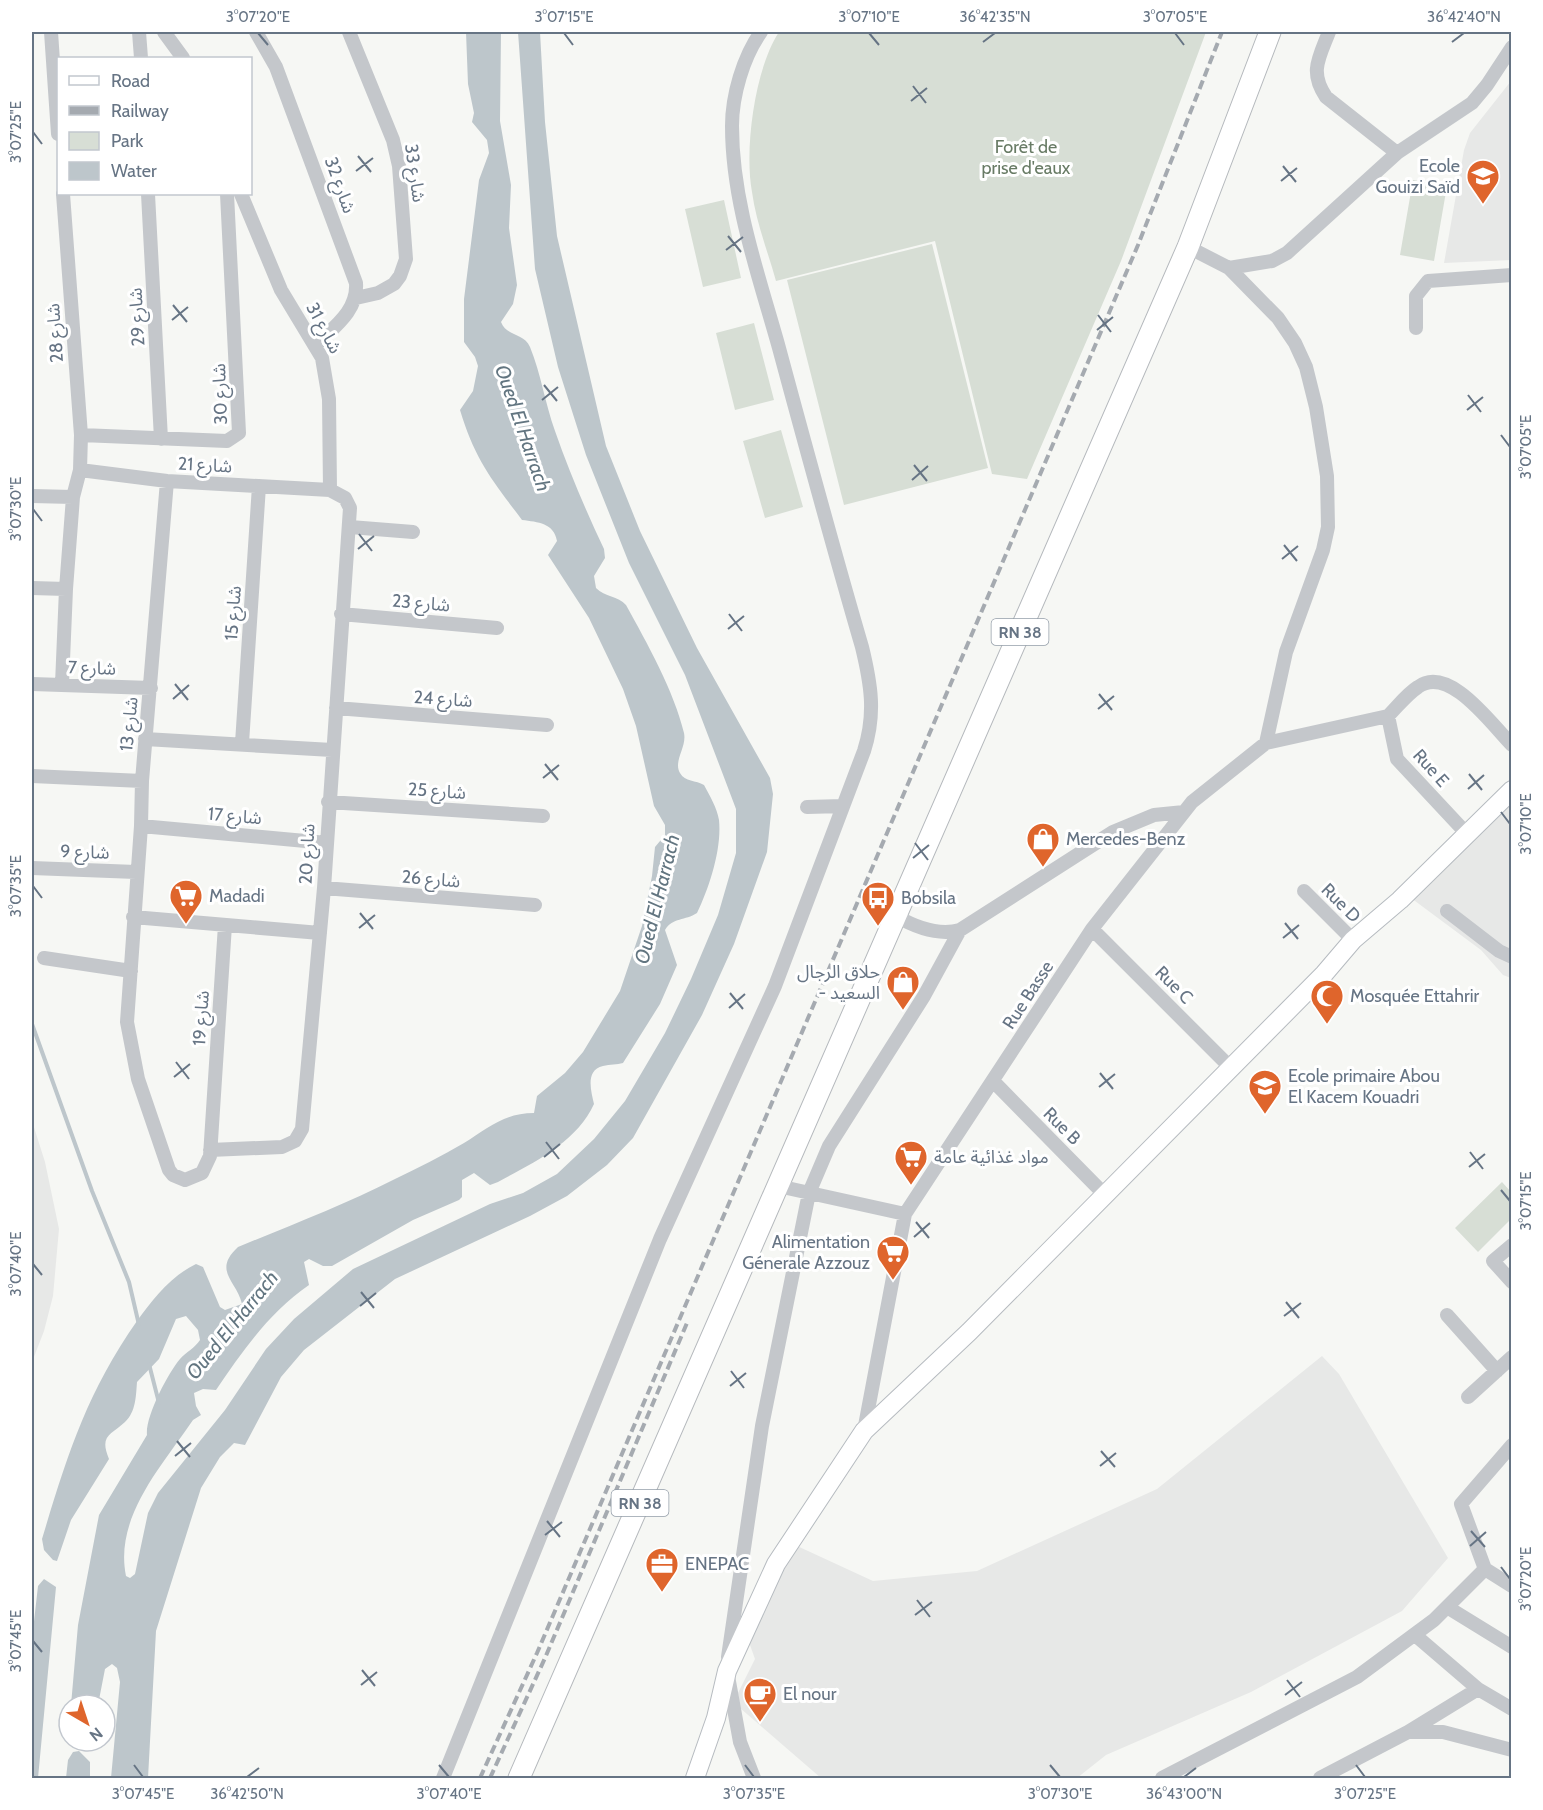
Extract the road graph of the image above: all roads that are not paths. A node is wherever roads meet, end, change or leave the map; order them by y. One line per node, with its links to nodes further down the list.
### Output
1 (51, 32): 12 (street)
2 (139, 32): 10 (street)
3 (164, 32): 11 (street)
4 (256, 32): 21 (street, شارع 32)
5 (349, 32): 21 (street, شارع 33)
6 (760, 32): 53 (street)
7 (1270, 32): 18 (main road, RN 38)
8 (1329, 32): 13 (street)
9 (1512, 46): 13 (street)
10 (141, 57)
11 (182, 57)
12 (57, 119)
13 (1397, 153): 19 (street)
14 (63, 195): 24 (street, شارع 28)
15 (148, 195): 25 (street, شارع 29)
16 (227, 195): 25 (street, شارع 30)
17 (241, 195): 23 (street, شارع 31)
18 (1188, 247): 19 (street); 66 (main road, RN 38)
19 (1229, 268): 46 (street)
20 (1512, 275): 22 (street)
21 (356, 298): 23 (street)
22 (1416, 328)
23 (316, 345): 29 (street, شارع 31)
24 (81, 435): 25 (street, شارع 30); 26 (street, شارع 28)
25 (161, 439)
26 (80, 470): 27 (street, شارع 21); 31 (street, شارع 28)
27 (167, 481): 28 (street, شارع 21); 40 (street, شارع 13)
28 (259, 486): 29 (street, شارع 21); 45 (street, شارع 15)
29 (330, 490): 32 (street, شارع 20)
30 (32, 496): 31 (street)
31 (73, 497): 35 (street, شارع 28)
32 (350, 527): 33 (street); 36 (street, شارع 20)
33 (413, 532)
34 (32, 588): 35 (street)
35 (66, 589): 39 (street, شارع 28)
36 (341, 614): 37 (street, شارع 23); 41 (street, شارع 20)
37 (497, 628)
38 (32, 684): 39 (street, شارع 7)
39 (62, 684): 40 (street, شارع 7)
40 (151, 688): 44 (street, شارع 13)
41 (336, 708): 43 (street, شارع 24); 48 (street, شارع 20)
42 (1388, 716): 46 (street, Rue Basse); 47 (street); 58 (street, Rue E)
43 (548, 725)
44 (145, 740): 45 (street); 50 (street, شارع 13)
45 (242, 743): 48 (street)
46 (1266, 743): 55 (street, Rue Basse)
47 (1512, 746)
48 (332, 750): 52 (street, شارع 20)
49 (32, 776): 50 (street)
50 (142, 781): 57 (street, شارع 13)
51 (1512, 790): 58 (street)
52 (328, 802): 56 (street, شارع 25); 59 (street, شارع 20)
53 (843, 806): 54 (street); 101 (street)
54 (807, 807)
55 (1184, 812): 69 (street, Rue Basse); 70 (street)
56 (543, 816)
57 (141, 826): 59 (street, شارع 17); 61 (street, شارع 13)
58 (1467, 834): 72 (street)
59 (327, 843): 62 (street, شارع 20)
60 (32, 868): 61 (street, شارع 9)
61 (136, 872): 67 (street, شارع 13)
62 (324, 888): 64 (street, شارع 26); 71 (street, شارع 20)
63 (1304, 891): 72 (street, Rue D)
64 (536, 905)
65 (1447, 911): 73 (street)
66 (896, 916): 70 (street); 79 (main road, RN 38)
67 (133, 917): 68 (street); 75 (street, شارع 13)
68 (225, 925): 71 (street); 78 (street, شارع 19)
69 (1092, 929): 76 (street, Rue C); 77 (street, Rue Basse)
70 (960, 930): 80 (street)
71 (320, 933): 78 (street, شارع 20)
72 (1353, 940): 76 (street)
73 (1512, 957)
74 (44, 958): 75 (street)
75 (131, 971): 78 (street, شارع 13)
76 (1230, 1066): 81 (street)
77 (994, 1082): 81 (street, Rue B); 82 (street, Rue Basse)
78 (210, 1150)
79 (778, 1186): 80 (street); 102 (main road, RN 38)
80 (808, 1193): 82 (street); 96 (street)
81 (1105, 1195): 89 (street)
82 (905, 1214): 89 (street, Rue Basse)
83 (1512, 1245): 84 (street)
84 (1512, 1282)
85 (1447, 1315): 87 (street)
86 (1512, 1357): 87 (street)
87 (1497, 1371): 88 (street)
88 (1468, 1397)
89 (864, 1431): 96 (street)
90 (1512, 1445): 91 (street)
91 (1485, 1569): 92 (street); 93 (street)
92 (1512, 1586)
93 (1447, 1607): 94 (street); 95 (street)
94 (1415, 1635): 97 (street); 105 (street)
95 (1512, 1647)
96 (727, 1671): 103 (street); 104 (street)
97 (1478, 1689): 98 (street); 99 (street)
98 (1512, 1709)
99 (1408, 1732): 100 (street); 106 (street)
100 (1512, 1750)
101 (442, 1779)
102 (519, 1779)
103 (694, 1779)
104 (754, 1779)
105 (1162, 1779)
106 (1320, 1779)

